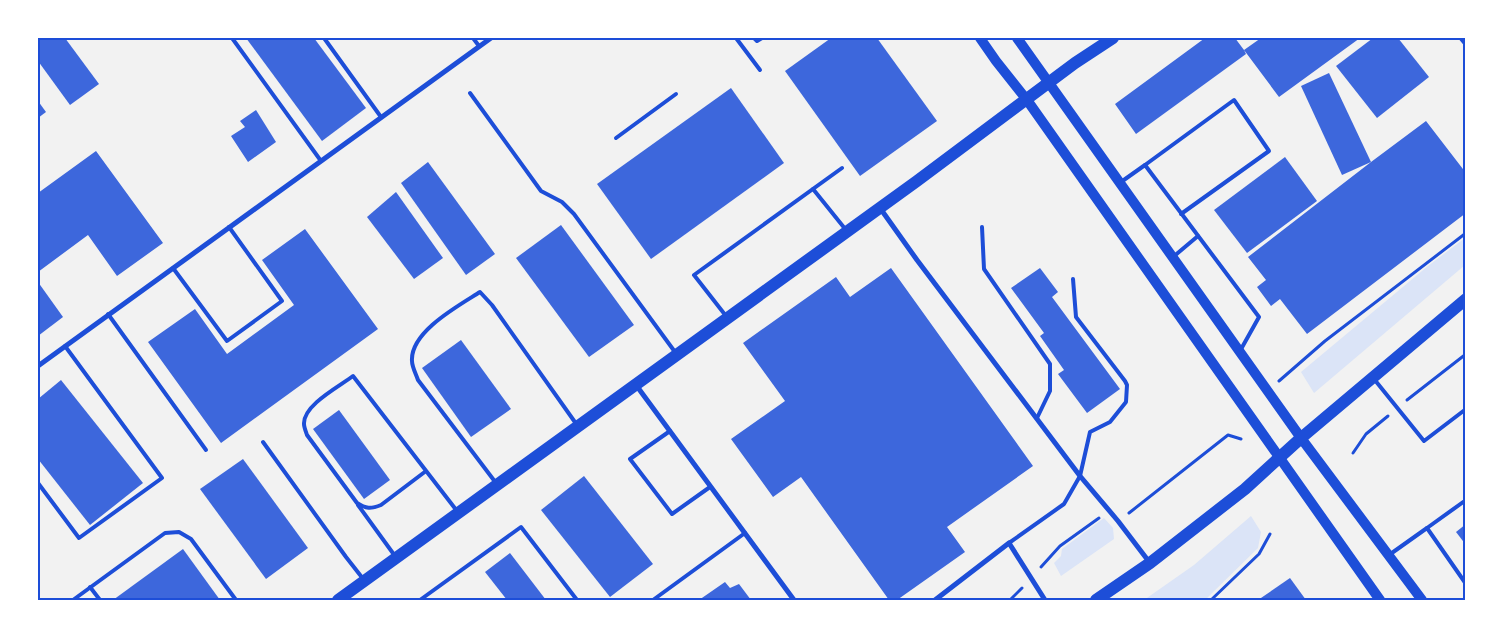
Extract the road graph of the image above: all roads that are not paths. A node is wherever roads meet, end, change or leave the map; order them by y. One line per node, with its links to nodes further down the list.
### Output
1 (232, 38): 21 (lane)
2 (324, 38): 19 (lane)
3 (473, 38): 13 (lane)
4 (491, 38): 13 (street)
5 (736, 38): 14 (lane)
6 (754, 38): 7 (lane)
7 (762, 38)
8 (980, 38): 18 (main road)
9 (1017, 38): 15 (main road)
10 (1113, 38): 15 (main road)
11 (1461, 38): 12 (street)
12 (1466, 44)
13 (479, 46): 19 (street)
14 (760, 70)
15 (1050, 83): 18 (main road); 24 (main road)
16 (470, 93): 40 (lane)
17 (676, 94): 20 (lane)
18 (1027, 100): 26 (main road); 51 (main road)
19 (381, 117): 21 (street)
20 (616, 138)
21 (320, 161): 28 (street)
22 (1145, 165): 24 (lane); 27 (lane); 27 (lane)
23 (842, 168): 25 (lane)
24 (1121, 182): 32 (main road)
25 (813, 189): 30 (lane); 37 (lane)
26 (880, 208): 30 (main road); 45 (street)
27 (1181, 214): 31 (lane)
28 (229, 227): 33 (street); 33 (lane)
29 (982, 227): 45 (lane)
30 (847, 232): 37 (main road)
31 (1198, 236): 32 (lane); 39 (lane)
32 (1174, 257): 39 (main road)
33 (173, 268): 36 (street)
34 (1073, 279): 53 (lane)
35 (1466, 299): 42 (main road)
36 (108, 314): 38 (street); 50 (lane)
37 (727, 318): 40 (main road)
38 (65, 346): 41 (street); 54 (lane)
39 (1240, 352): 48 (main road)
40 (677, 354): 43 (main road)
41 (38, 366)
42 (1372, 377): 44 (lane); 48 (main road)
43 (636, 384): 46 (main road); 47 (street)
44 (1466, 409)
45 (1037, 418): 53 (street)
46 (578, 426): 55 (main road); 55 (lane)
47 (670, 431): 56 (street); 56 (lane)
48 (1301, 438): 51 (main road); 63 (main road)
49 (263, 442): 66 (lane)
50 (206, 450)
51 (1280, 457): 65 (main road); 80 (main road)
52 (426, 471): 58 (lane); 58 (lane); 59 (lane)
53 (1080, 476): 62 (lane); 65 (street)
54 (38, 482)
55 (497, 485): 59 (main road)
56 (710, 487): 61 (street)
57 (1466, 500): 60 (lane)
58 (356, 503): 64 (lane)
59 (458, 513): 64 (main road)
60 (1427, 528): 63 (lane); 67 (lane)
61 (745, 533): 75 (lane); 76 (street)
62 (1009, 543): 77 (street); 78 (street)
63 (1388, 555): 81 (main road)
64 (397, 558): 66 (main road)
65 (1150, 563): 79 (main road)
66 (365, 582): 72 (main road)
67 (1466, 584)
68 (90, 587): 69 (lane); 70 (lane); 71 (lane)
69 (72, 600)
70 (100, 600)
71 (236, 600)
72 (338, 600)
73 (420, 600): 74 (lane)
74 (577, 600)
75 (653, 600)
76 (794, 600)
77 (935, 600)
78 (1045, 600)
79 (1096, 600)
80 (1380, 600)
81 (1422, 600)

